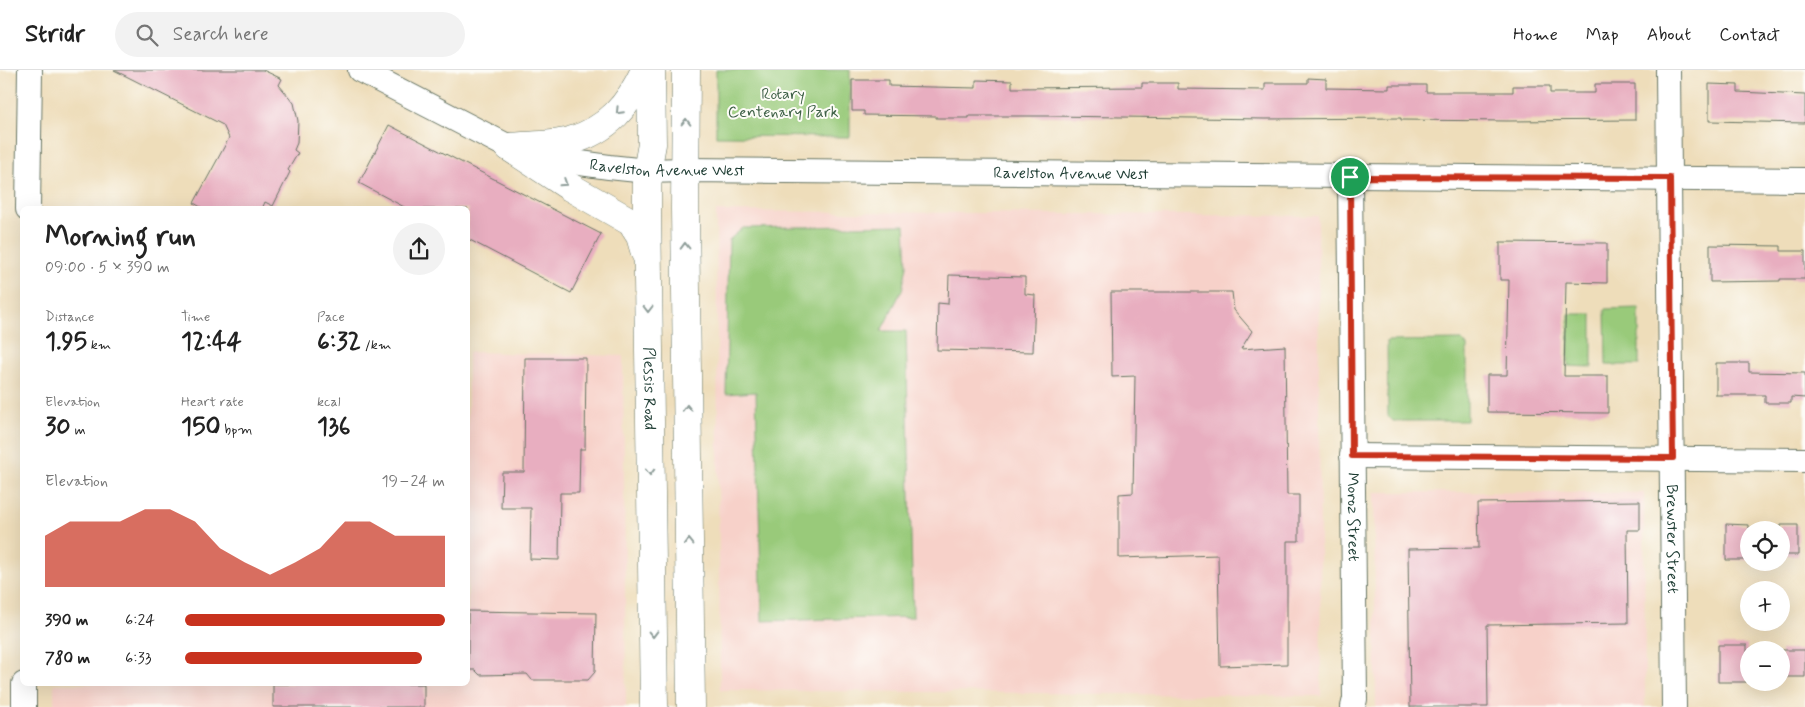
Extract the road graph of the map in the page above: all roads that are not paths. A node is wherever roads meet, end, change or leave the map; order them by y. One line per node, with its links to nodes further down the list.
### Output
1 (30, 70): 13 (street)
2 (360, 70): 7 (street, Ravelston Avenue West)
3 (645, 70): 7 (main road, one-way to 7)
4 (651, 70): 9 (main road, Plessis Road)
5 (686, 70): 8 (main road, one-way to 5)
6 (1668, 70): 11 (street, Brewster Street)
7 (508, 147): 9 (street, Ravelston Avenue West); 14 (main road, one-way to 14)
8 (685, 170): 9 (street, Ravelston Avenue West); 10 (street, Ravelston Avenue West); 21 (main road, one-way to 8)
9 (647, 171): 14 (main road, Plessis Road)
10 (1350, 177): 11 (street, Ravelston Avenue West); 15 (street, Moroz Street)
11 (1670, 178): 12 (street, Ravelston Avenue West); 16 (street, Brewster Street)
12 (1805, 180)
13 (28, 206)
14 (648, 260): 20 (main road, Plessis Road, one-way to 20)
15 (1352, 456): 16 (street); 22 (street, Moroz Street)
16 (1673, 458): 17 (street); 23 (street, Brewster Street)
17 (1805, 460)
18 (24, 686): 19 (street)
19 (24, 707)
20 (654, 707)
21 (690, 707)
22 (1353, 707)
23 (1674, 707)

